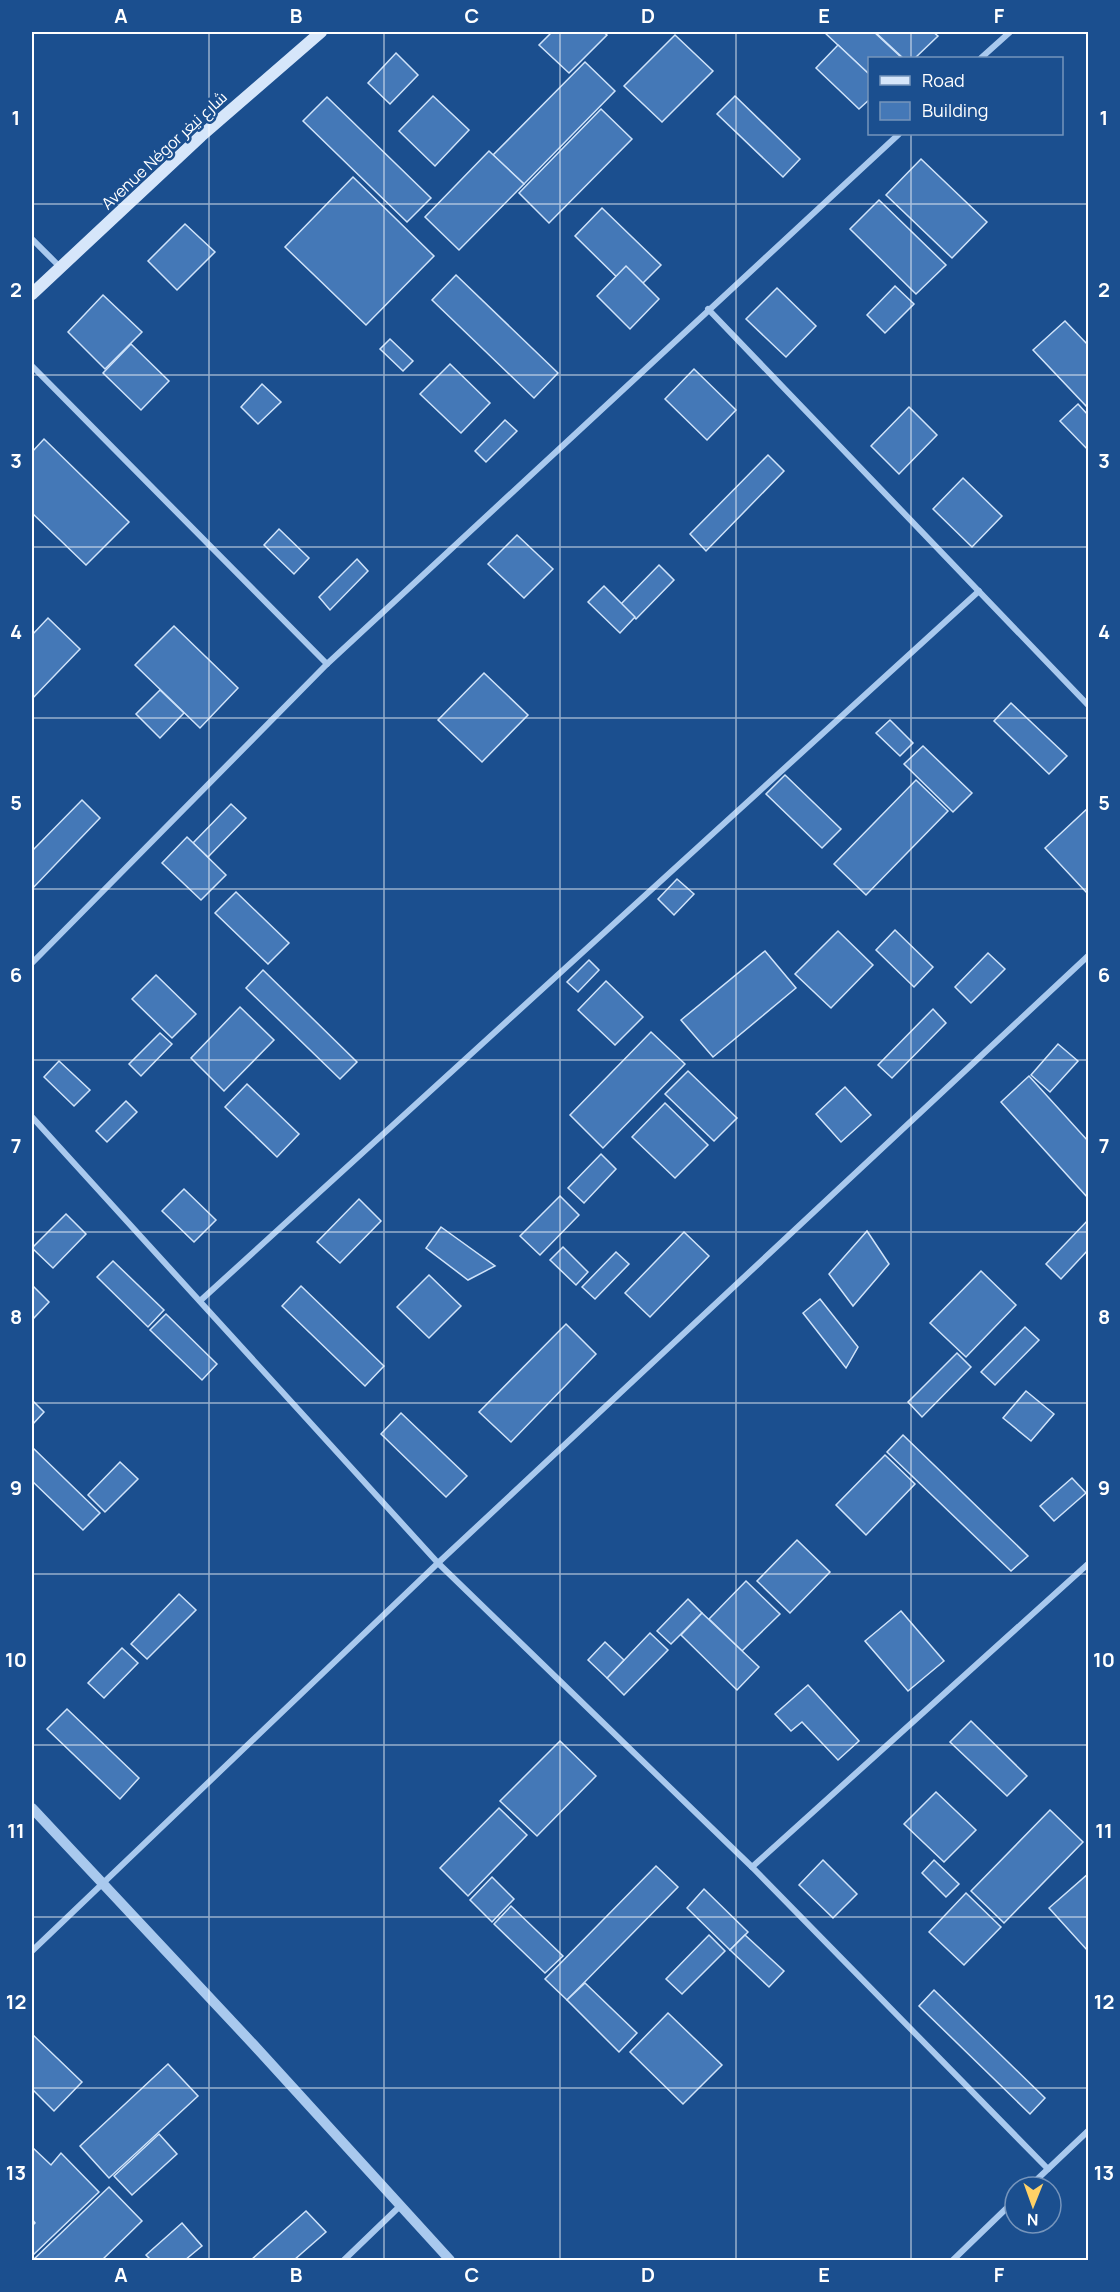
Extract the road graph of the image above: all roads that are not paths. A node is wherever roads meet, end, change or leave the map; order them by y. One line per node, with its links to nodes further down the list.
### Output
1 (321, 32): 6 (main road, Avenue Négor شارع نيغر)
2 (1010, 32): 3 (street)
3 (982, 57)
4 (898, 135): 8 (street)
5 (32, 239): 6 (street)
6 (61, 268): 7 (main road, Avenue Négor شارع نيغر)
7 (32, 294)
8 (708, 309): 10 (street); 11 (street)
9 (32, 366): 11 (street)
10 (979, 591): 12 (street); 16 (street)
11 (327, 664): 14 (street)
12 (1089, 705)
13 (1089, 956): 17 (street)
14 (32, 963)
15 (32, 1116): 16 (street)
16 (200, 1301): 17 (street)
17 (438, 1563): 20 (street); 21 (street)
18 (1089, 1564): 20 (street)
19 (32, 1808): 21 (street)
20 (752, 1867): 24 (street)
21 (103, 1883): 22 (street); 26 (street)
22 (32, 1951)
23 (1089, 2131): 24 (street)
24 (1047, 2169): 25 (street)
25 (1041, 2175)
26 (400, 2206): 28 (street); 29 (street)
27 (1003, 2212): 30 (street)
28 (344, 2260)
29 (450, 2260)
30 (953, 2260)

